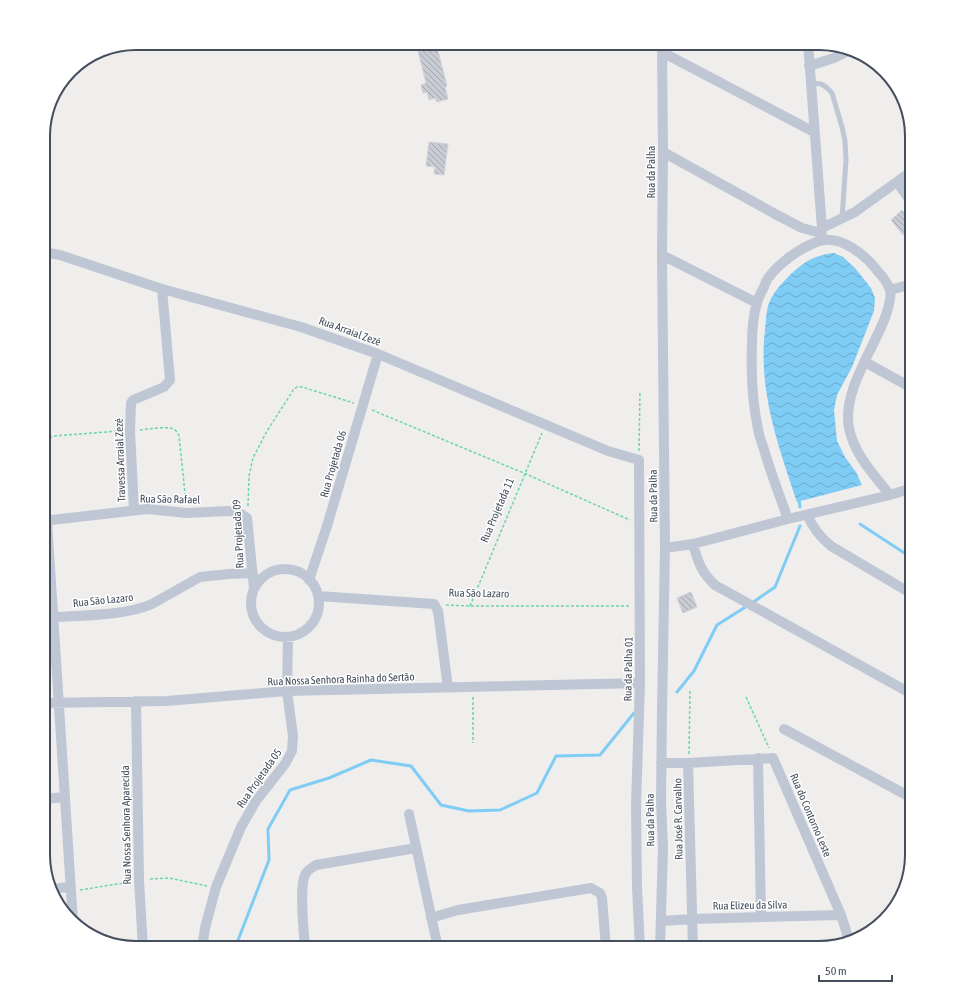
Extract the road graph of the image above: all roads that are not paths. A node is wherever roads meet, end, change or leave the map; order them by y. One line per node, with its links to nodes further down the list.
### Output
1 (662, 50): 8 (street, Rua da Palha)
2 (666, 50): 7 (street)
3 (808, 50): 5 (street)
4 (843, 53): 5 (street)
5 (809, 66): 6 (street)
6 (811, 83): 7 (street); 12 (lane)
7 (814, 132): 13 (street)
8 (663, 152): 13 (street); 15 (street, Rua da Palha)
9 (905, 176): 10 (street)
10 (897, 182): 11 (street); 12 (street)
11 (905, 193)
12 (842, 219): 13 (street)
13 (821, 234): 18 (street); 19 (street)
14 (50, 253): 17 (street, Rua Arraial Zezé)
15 (662, 255): 19 (street); 32 (street, Rua da Palha)
16 (905, 286): 18 (street)
17 (162, 289): 20 (street, Rua Arraial Zezé); 26 (street, Travessa Arraial Zezé)
18 (890, 290): 21 (street)
19 (757, 303): 29 (street)
20 (378, 354): 23 (street, Rua Arraial Zezé); 34 (street, Rua Projetada 06)
21 (865, 362): 22 (street); 25 (street)
22 (905, 384)
23 (639, 460): 41 (street, Rua da Palha 01)
24 (905, 491): 25 (street)
25 (890, 495): 27 (street)
26 (134, 510): 28 (street, Rua São Rafael); 30 (street, Rua São Rafael)
27 (807, 515): 29 (street); 36 (street)
28 (247, 518): 33 (street, Rua Projetada 09)
29 (788, 519): 31 (street)
30 (50, 520)
31 (694, 544): 32 (street); 43 (street)
32 (665, 548): 50 (street, Rua da Palha)
33 (253, 573): 35 (street, Rua Projetada 09); 38 (street, Rua São Lazaro)
34 (309, 580): 35 (street); 37 (street)
35 (254, 588): 40 (street)
36 (905, 590)
37 (318, 596): 40 (street); 42 (street, Rua São Lazaro)
38 (50, 617)
39 (50, 632): 46 (street)
40 (288, 638): 44 (street, Rua Projetada 05)
41 (640, 683): 42 (street, Rua Nossa Senhora Rainha do Sertão); 71 (street, Rua da Palha 01)
42 (448, 688): 44 (street, Rua Nossa Senhora Rainha do Sertão)
43 (905, 690)
44 (287, 691): 45 (street, Rua Nossa Senhora Rainha do Sertão); 67 (street, Rua Projetada 05)
45 (136, 701): 46 (street, Rua Nossa Senhora Rainha do Sertão); 66 (street, Rua Nossa Senhora Aparecida)
46 (59, 702): 47 (street, Rua Nossa Senhora Rainha do Sertão); 53 (street)
47 (50, 703)
48 (784, 729): 52 (street)
49 (758, 758): 51 (street); 60 (street, Rua do Contorno Leste); 61 (street)
50 (661, 763): 51 (street); 64 (street, Rua da Palha)
51 (688, 764): 63 (street, Rua José R. Carvalho)
52 (905, 794)
53 (65, 797): 54 (street); 57 (street)
54 (50, 798)
55 (409, 814): 56 (street)
56 (416, 848): 62 (street); 68 (street)
57 (70, 887): 58 (street); 59 (street)
58 (57, 888)
59 (72, 913)
60 (841, 915): 61 (street, Rua Elizeu da Silva); 65 (street, Rua do Contorno Leste)
61 (761, 917): 63 (street, Rua Elizeu da Silva)
62 (431, 918): 69 (street); 70 (street)
63 (692, 919): 64 (street, Rua Elizeu da Silva); 73 (street, Rua José R. Carvalho)
64 (661, 921): 72 (street, Rua da Palha)
65 (848, 936)
66 (143, 941)
67 (203, 941)
68 (305, 941)
69 (436, 941)
70 (605, 941)
71 (640, 941)
72 (660, 941)
73 (693, 941)

